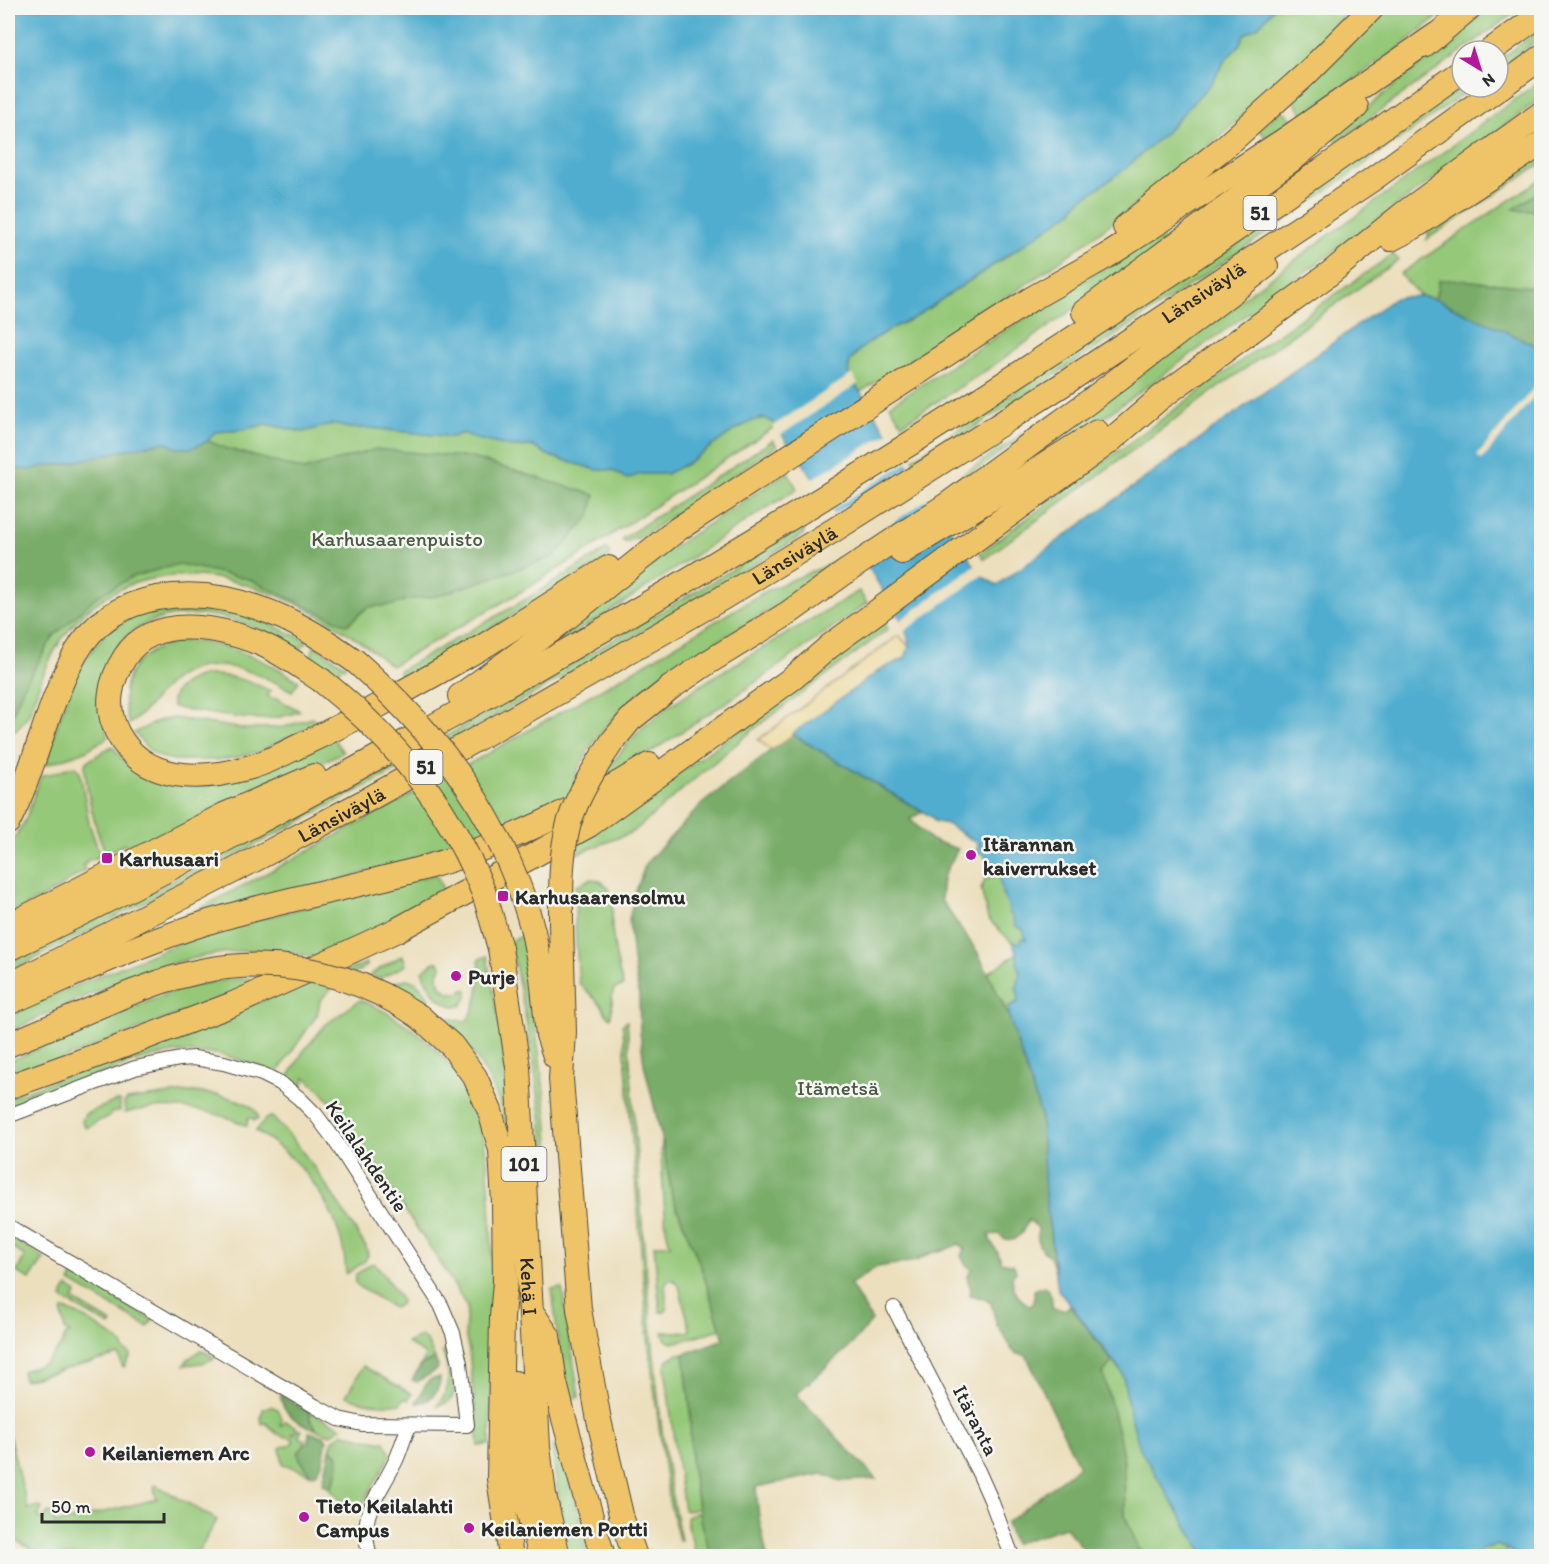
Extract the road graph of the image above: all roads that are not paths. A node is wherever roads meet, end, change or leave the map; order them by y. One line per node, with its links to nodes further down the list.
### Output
1 (1372, 8): 12 (highway)
2 (1469, 8): 4 (highway)
3 (1542, 13): 5 (highway)
4 (1436, 35): 12 (highway); 14 (highway)
5 (1506, 39)
6 (1542, 57): 10 (highway, Länsiväylä / 51)
7 (1450, 80): 14 (highway, Länsiväylä / 51)
8 (1542, 113): 11 (highway)
9 (1542, 143): 11 (highway)
10 (1370, 181): 15 (highway); 21 (highway, Länsiväylä / 51)
11 (1329, 274): 13 (highway)
12 (1031, 299): 16 (highway)
13 (1160, 398): 15 (highway); 17 (highway)
14 (905, 447): 20 (highway, Länsiväylä / 51)
15 (953, 511): 24 (highway, bridge)
16 (678, 529): 19 (highway); 30 (highway, Kehä I / 101, bridge)
17 (830, 646): 22 (highway); 25 (highway)
18 (13, 812): 24 (highway, bridge)
19 (8, 926)
20 (8, 949)
21 (8, 986)
22 (8, 1003)
23 (8, 1046): 28 (highway, bridge)
24 (561, 1079): 37 (highway, 101)
25 (8, 1087)
26 (8, 1116): 31 (street, Keilalahdentie)
27 (8, 1226): 31 (street)
28 (505, 1282): 33 (highway); 34 (highway)
29 (894, 1308): 38 (street, Itäranta)
30 (531, 1312): 35 (highway, Kehä I / 101); 36 (highway)
31 (410, 1425): 32 (street)
32 (370, 1557)
33 (511, 1557)
34 (542, 1557)
35 (558, 1557)
36 (603, 1557)
37 (635, 1557)
38 (1012, 1557)

